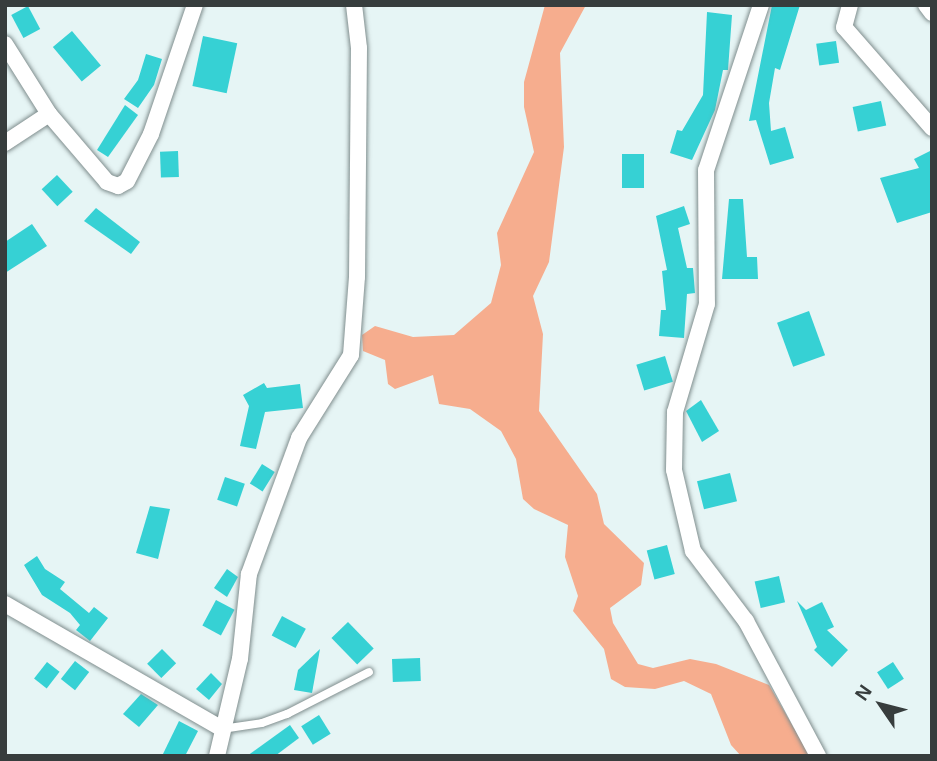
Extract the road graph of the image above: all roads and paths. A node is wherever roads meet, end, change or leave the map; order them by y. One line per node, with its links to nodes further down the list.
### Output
1 (195, 5): 8 (street)
2 (354, 5): 13 (street)
3 (761, 5): 15 (street)
4 (850, 5): 9 (street)
5 (926, 5): 6 (street)
6 (932, 13)
7 (5, 44): 8 (street)
8 (49, 114): 10 (street)
9 (932, 128)
10 (5, 143)
11 (5, 604): 13 (street)
12 (369, 672): 13 (lane)
13 (222, 729): 14 (street)
14 (217, 756)
15 (818, 756)

